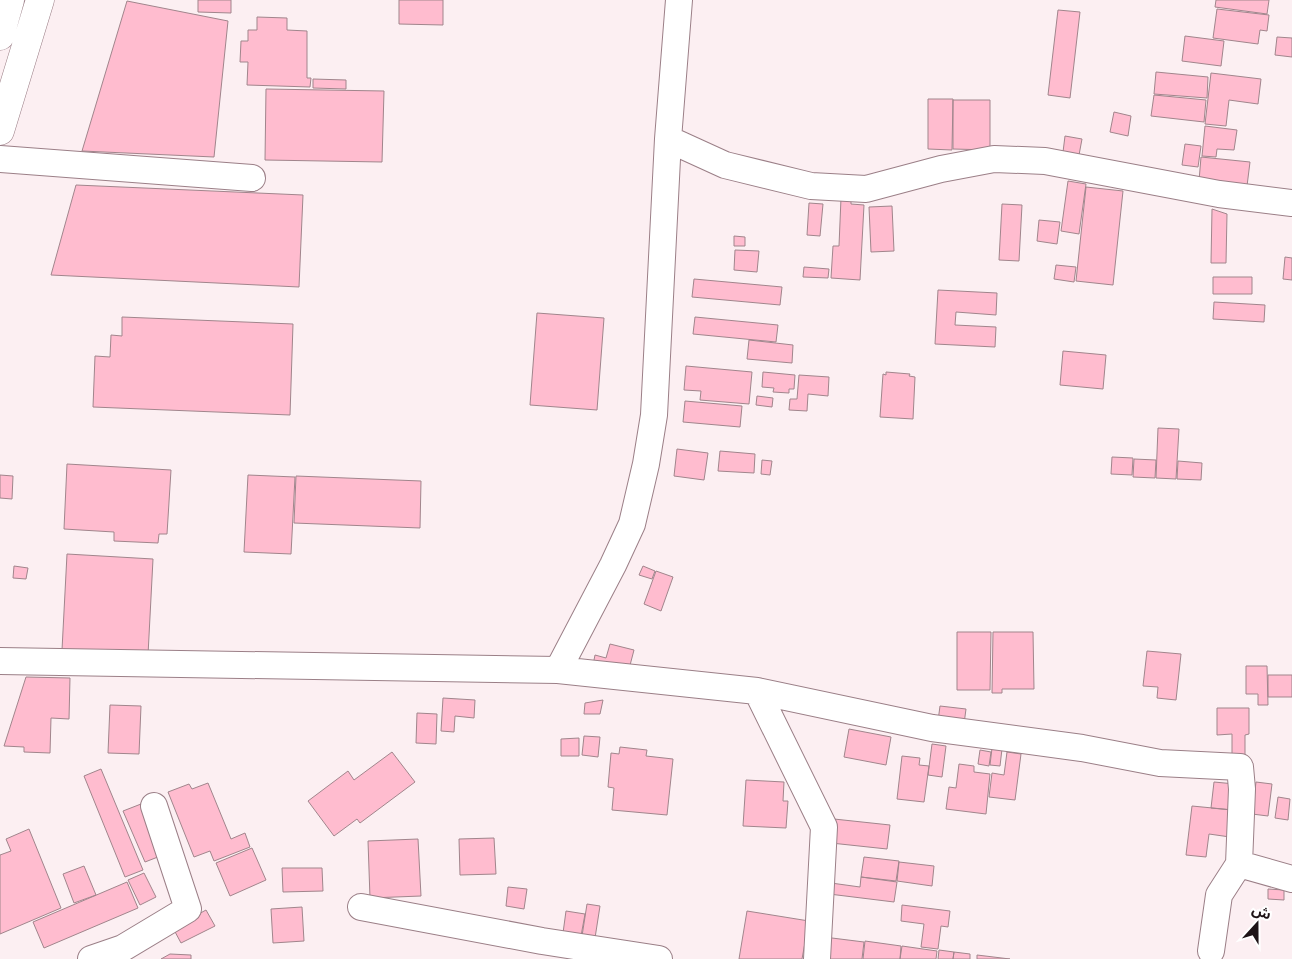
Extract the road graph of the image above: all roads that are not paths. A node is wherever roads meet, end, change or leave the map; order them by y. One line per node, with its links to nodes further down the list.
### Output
1 (10, 0): 4 (main road)
2 (40, 0): 5 (main road)
3 (679, 0): 6 (street)
4 (0, 36)
5 (0, 131)
6 (668, 139): 9 (street); 11 (street)
7 (0, 159): 8 (street)
8 (252, 178)
9 (1292, 203)
10 (0, 661): 11 (street)
11 (558, 670): 12 (street)
12 (757, 692): 14 (street); 20 (street)
13 (154, 806): 18 (street)
14 (1239, 864): 15 (street); 17 (street)
15 (1292, 879)
16 (361, 907): 19 (street)
17 (1211, 951)
18 (91, 959)
19 (659, 959)
20 (816, 959)

